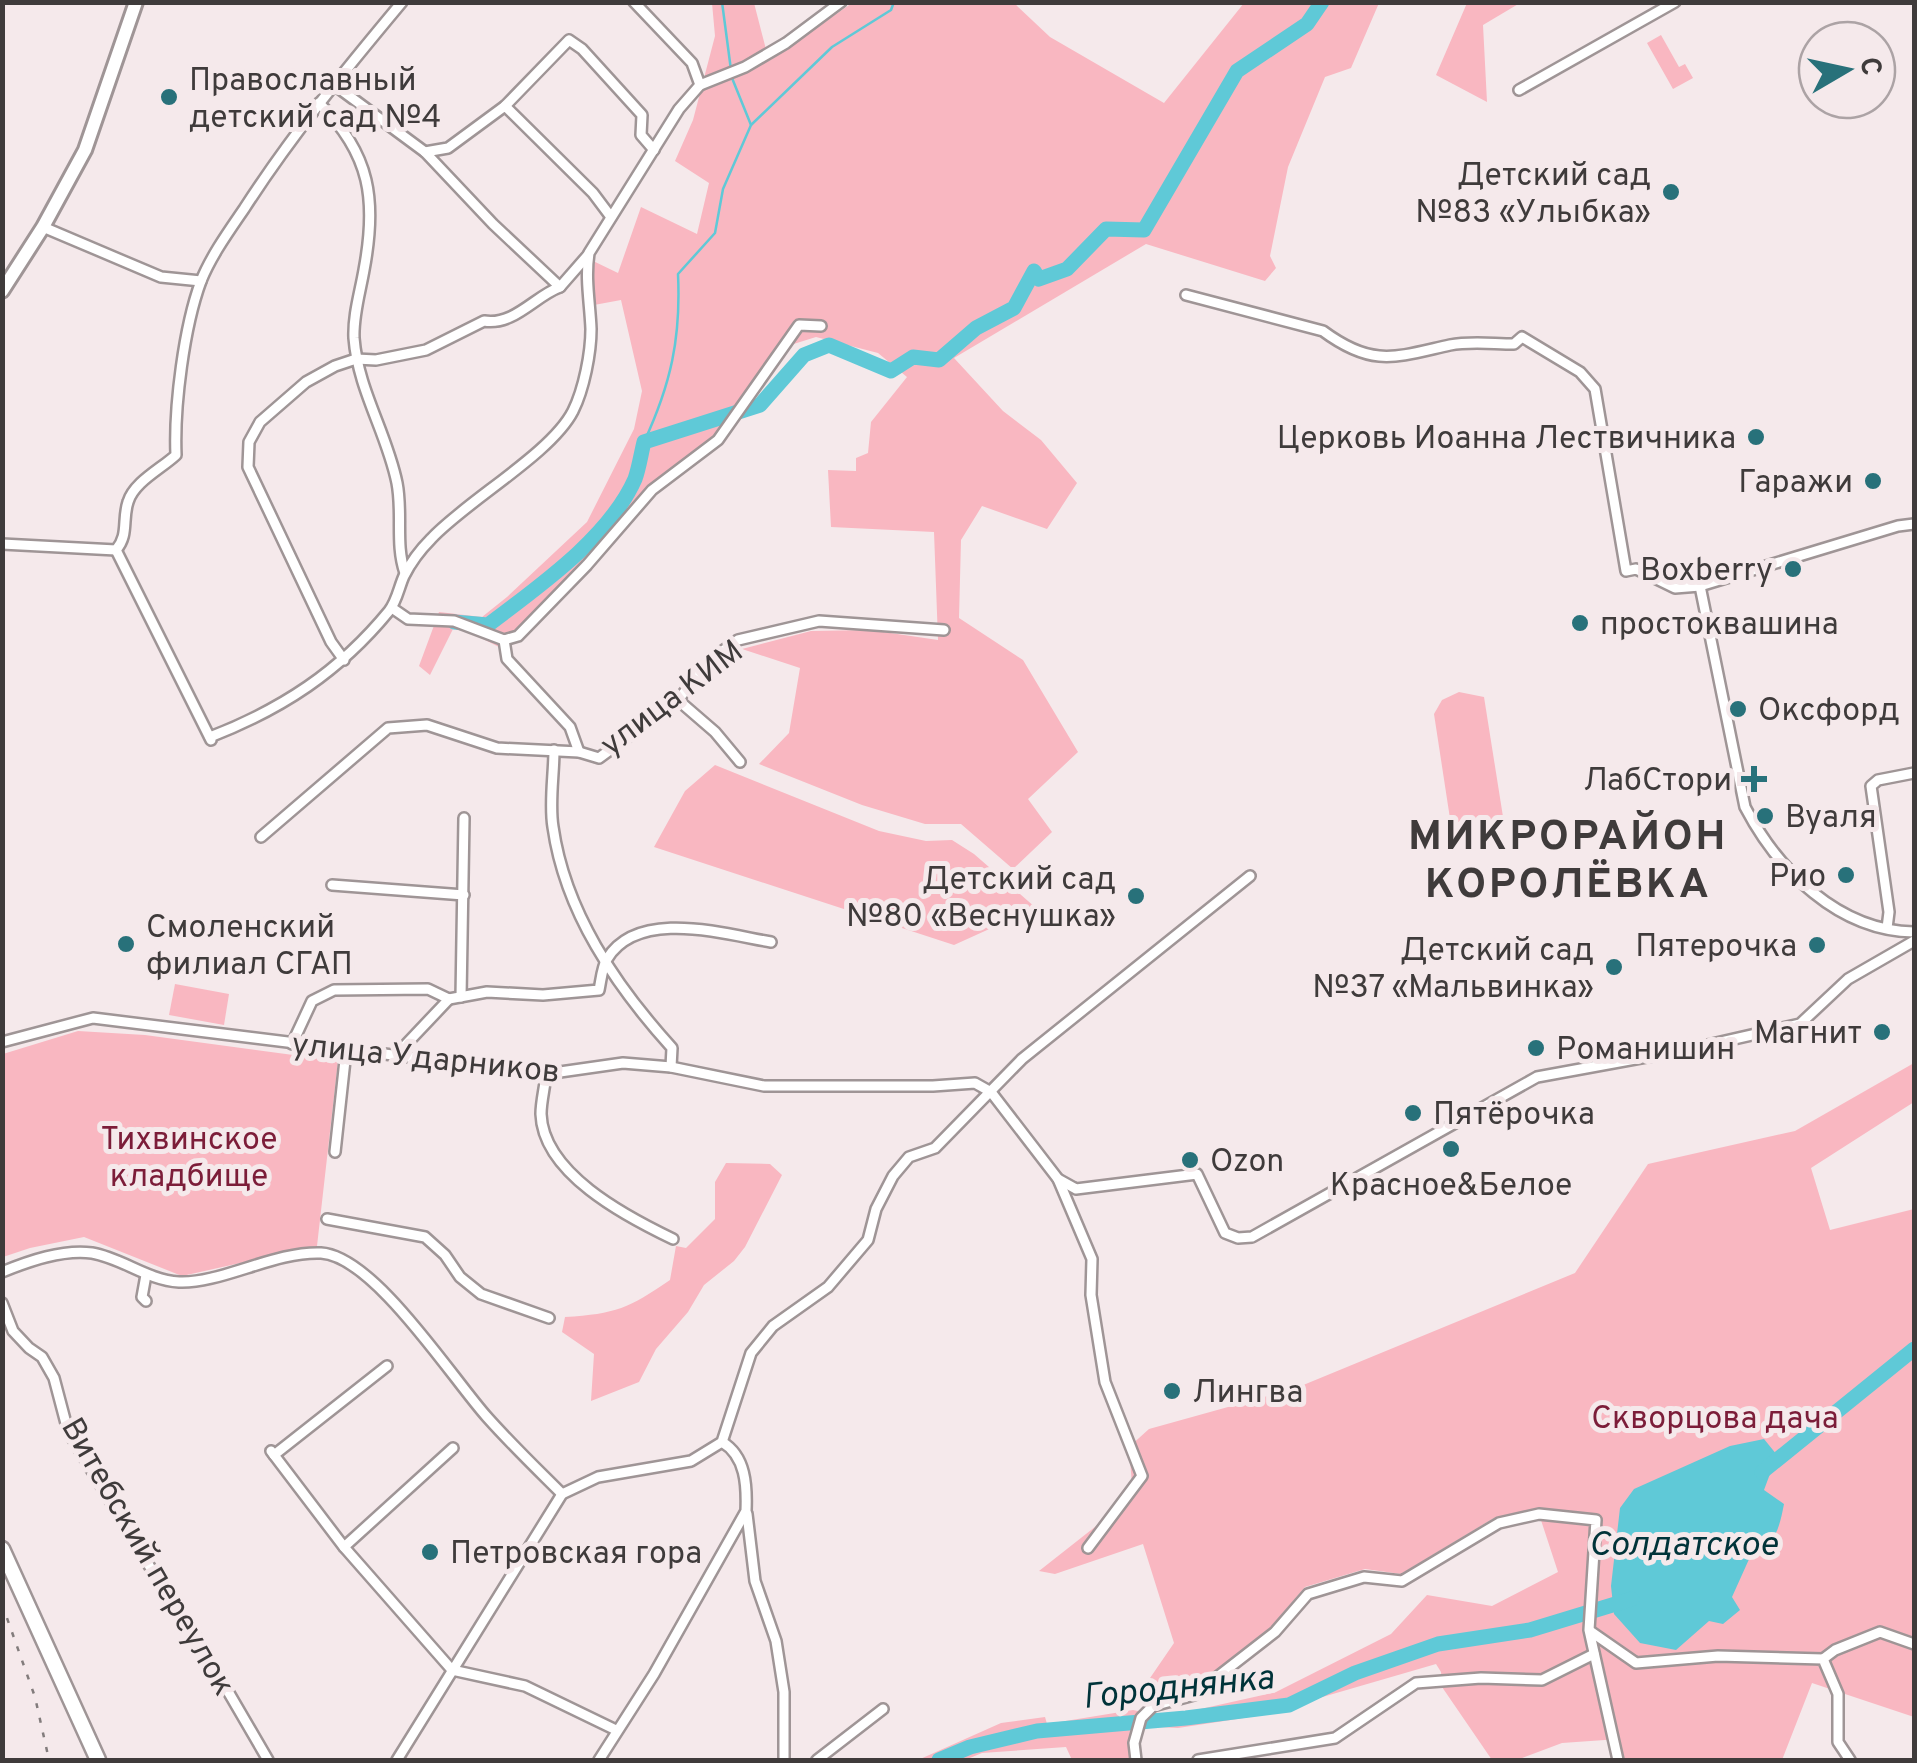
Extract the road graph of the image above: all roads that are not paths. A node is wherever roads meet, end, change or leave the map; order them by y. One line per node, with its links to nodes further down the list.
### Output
1 (136, 2): 14 (main road)
2 (402, 2): 6 (street)
3 (634, 2): 7 (street)
4 (842, 2): 7 (street)
5 (1675, 2): 8 (street)
6 (334, 84): 9 (street); 12 (street)
7 (700, 85): 11 (street)
8 (1519, 90)
9 (319, 104): 16 (street); 21 (street)
10 (505, 106): 11 (street); 12 (street); 13 (street)
11 (654, 150): 13 (street)
12 (425, 152): 17 (street)
13 (610, 218): 15 (street)
14 (43, 227): 16 (street); 18 (main road)
15 (589, 253): 17 (street); 25 (street)
16 (202, 281): 24 (street)
17 (560, 286): 21 (street)
18 (2, 291)
19 (1186, 296): 26 (street)
20 (821, 326): 29 (street)
21 (356, 360): 25 (street); 30 (street)
22 (1914, 524): 26 (street)
23 (2, 544): 24 (street)
24 (116, 550): 30 (street)
25 (405, 574): 27 (street)
26 (1700, 586): 41 (street)
27 (393, 608): 29 (street); 30 (street)
28 (944, 630): 31 (street, улица КИМ)
29 (504, 640): 33 (street)
30 (344, 660)
31 (678, 700): 33 (street, улица КИМ); 34 (street)
32 (554, 750): 33 (street, улица КИМ); 37 (street, улица КИМ); 45 (street)
33 (580, 752)
34 (740, 762)
35 (1914, 773): 41 (street)
36 (464, 818): 40 (street)
37 (261, 837)
38 (1250, 876): 54 (street)
39 (332, 885): 40 (street)
40 (464, 895): 46 (street)
41 (1887, 928): 42 (street)
42 (1914, 932)
43 (1914, 941): 56 (street)
44 (771, 942): 45 (street)
45 (606, 960): 46 (street); 52 (street)
46 (461, 997): 47 (street)
47 (449, 999): 49 (street); 51 (street)
48 (2, 1042): 49 (street, улица Ударников)
49 (292, 1044): 50 (street, улица Ударников)
50 (346, 1051): 51 (street, улица Ударников); 55 (street)
51 (396, 1055): 53 (street, улица Ударников)
52 (672, 1066): 53 (street, улица Ударников); 54 (street, улица Ударников)
53 (546, 1074): 58 (street)
54 (991, 1092): 56 (street); 65 (street)
55 (334, 1152)
56 (1058, 1179): 70 (street)
57 (327, 1219): 63 (street)
58 (672, 1239)
59 (2, 1272): 60 (street)
60 (146, 1275): 61 (street); 67 (street)
61 (146, 1301)
62 (2, 1304): 80 (street, Витебский переулок)
63 (549, 1318)
64 (387, 1366): 69 (street)
65 (722, 1442): 67 (street); 68 (street)
66 (453, 1448): 69 (street)
67 (562, 1494): 76 (street)
68 (746, 1511): 78 (street); 83 (street)
69 (344, 1547): 76 (street)
70 (1088, 1548)
71 (2, 1550): 79 (main road)
72 (1589, 1630): 74 (street); 75 (street); 85 (street)
73 (1914, 1644): 75 (street)
74 (1594, 1654): 86 (street); 87 (street)
75 (1823, 1659): 88 (street)
76 (452, 1670): 78 (street); 81 (street)
77 (883, 1709): 84 (street)
78 (616, 1730): 82 (street)
79 (98, 1760)
80 (268, 1760)
81 (397, 1760)
82 (599, 1760)
83 (784, 1760)
84 (817, 1760)
85 (1136, 1760)
86 (1198, 1760)
87 (1618, 1760)
88 (1850, 1760)

